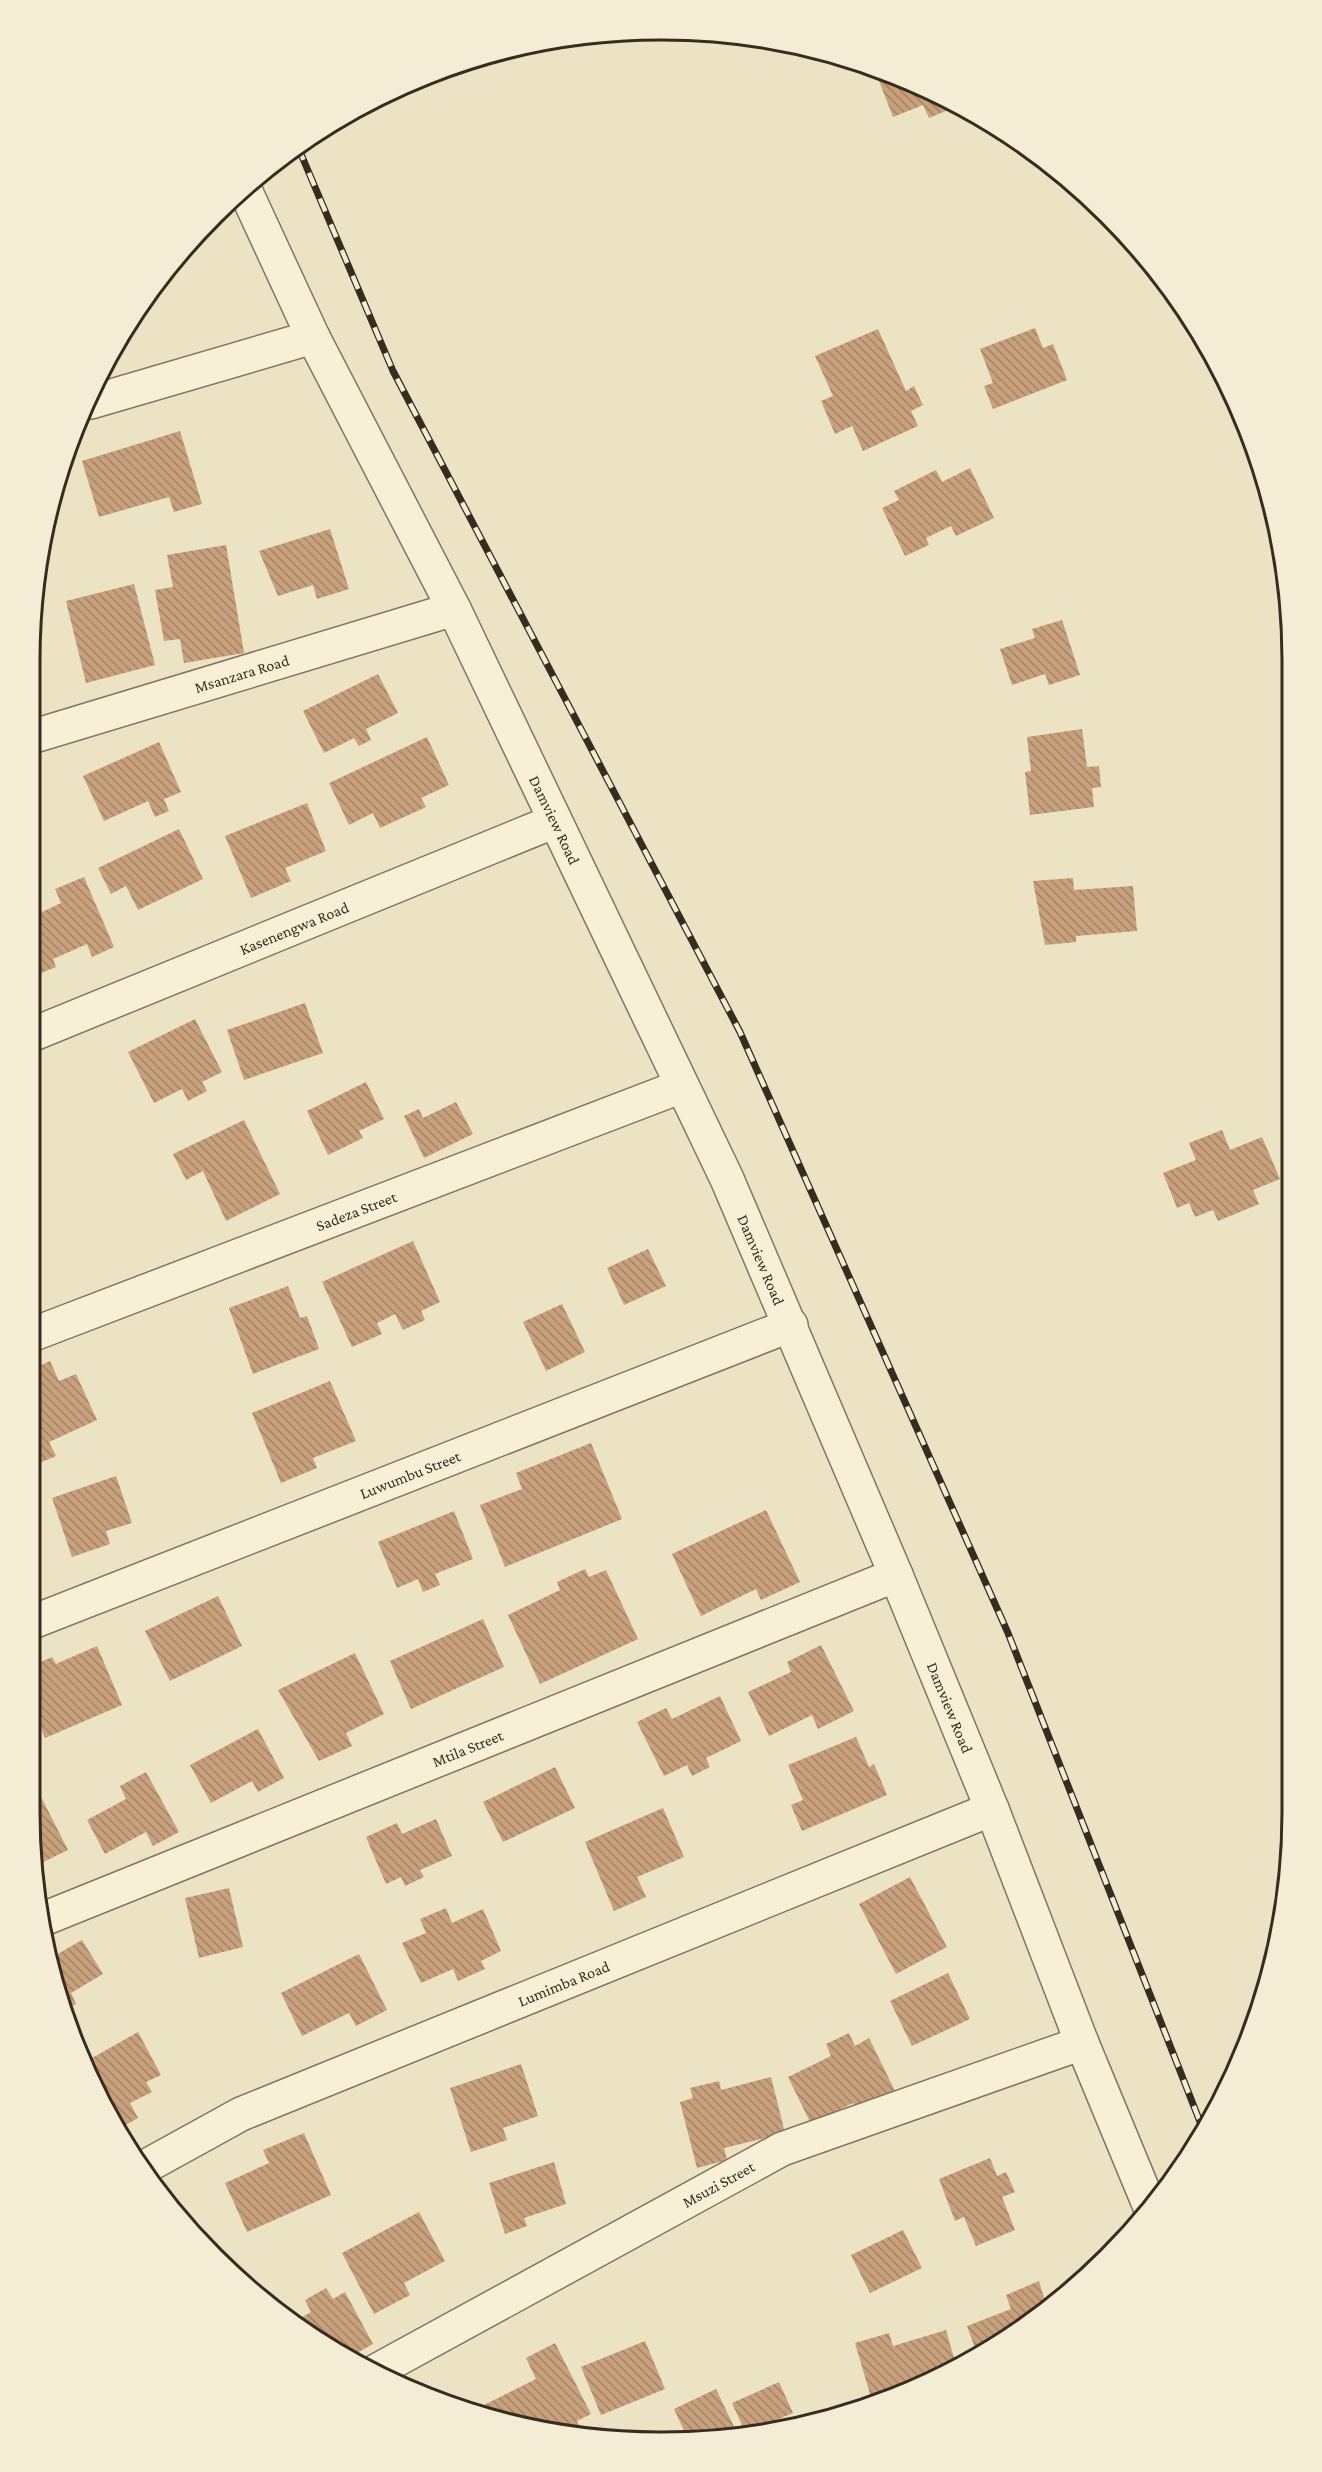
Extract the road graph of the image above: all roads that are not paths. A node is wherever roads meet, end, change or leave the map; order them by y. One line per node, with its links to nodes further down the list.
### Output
1 (248, 197): 2 (street, Damview Road)
2 (313, 338): 3 (street); 4 (street, Damview Road)
3 (98, 400)
4 (454, 609): 5 (street, Msanzara Road); 6 (street, Damview Road)
5 (40, 734)
6 (555, 821): 7 (street, Kasenengwa Road); 8 (street, Damview Road)
7 (40, 1031)
8 (682, 1086): 9 (street, Damview Road); 10 (street, Sadeza Street)
9 (791, 1325): 11 (street, Damview Road); 12 (street, Luwumbu Street)
10 (40, 1332)
11 (896, 1575): 13 (street, Damview Road); 14 (street, Mtila Street)
12 (40, 1619)
13 (992, 1809): 15 (street, Damview Road); 16 (street, Lumimba Road)
14 (50, 1916)
15 (1082, 2043): 17 (street, Damview Road); 18 (street, Msuzi Street)
16 (151, 2164)
17 (1146, 2198)
18 (384, 2366)

